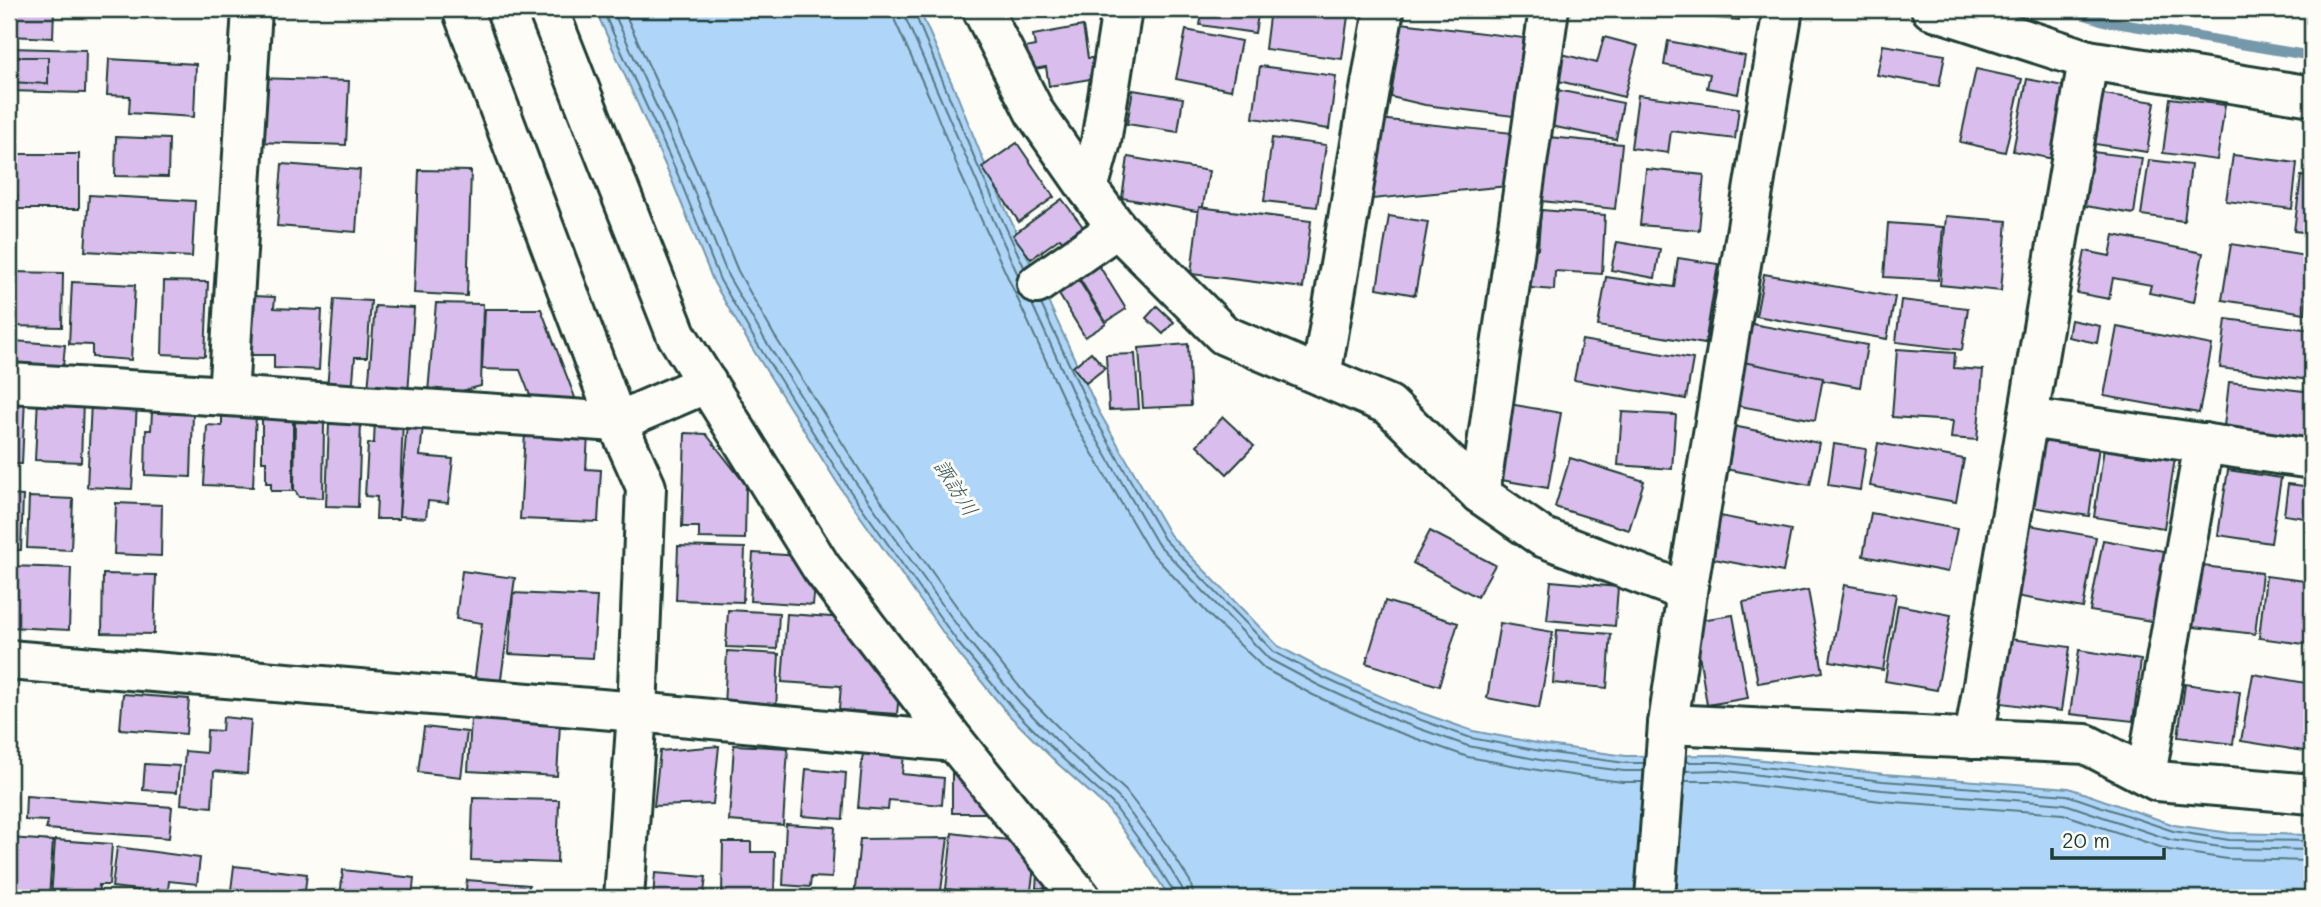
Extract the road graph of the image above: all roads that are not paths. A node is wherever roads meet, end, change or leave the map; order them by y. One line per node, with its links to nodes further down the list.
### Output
1 (252, 9): 18 (street)
2 (462, 9): 20 (street)
3 (548, 9): 17 (street)
4 (982, 9): 12 (street)
5 (1122, 9): 12 (street)
6 (1384, 9): 15 (street)
7 (1549, 9): 23 (street)
8 (1783, 9): 24 (street)
9 (1931, 9): 10 (street)
10 (2088, 60): 11 (street); 19 (street)
11 (2312, 96)
12 (1088, 189): 13 (street)
13 (1117, 228): 14 (street); 15 (street)
14 (1037, 284)
15 (1321, 376): 23 (street)
16 (9, 383): 18 (street)
17 (707, 383): 20 (street); 29 (street)
18 (228, 396): 20 (street)
19 (2028, 418): 21 (street); 28 (street)
20 (617, 422): 26 (street)
21 (2204, 443): 22 (street); 30 (street)
22 (2312, 459)
23 (1479, 494): 24 (street)
24 (1686, 592): 27 (street)
25 (9, 660): 26 (street)
26 (637, 712): 29 (street); 32 (street)
27 (1667, 736): 28 (street); 34 (street)
28 (1974, 739): 30 (street)
29 (955, 742): 33 (street)
30 (2146, 775): 31 (street)
31 (2312, 794)
32 (624, 898)
33 (1082, 898)
34 (1655, 898)

